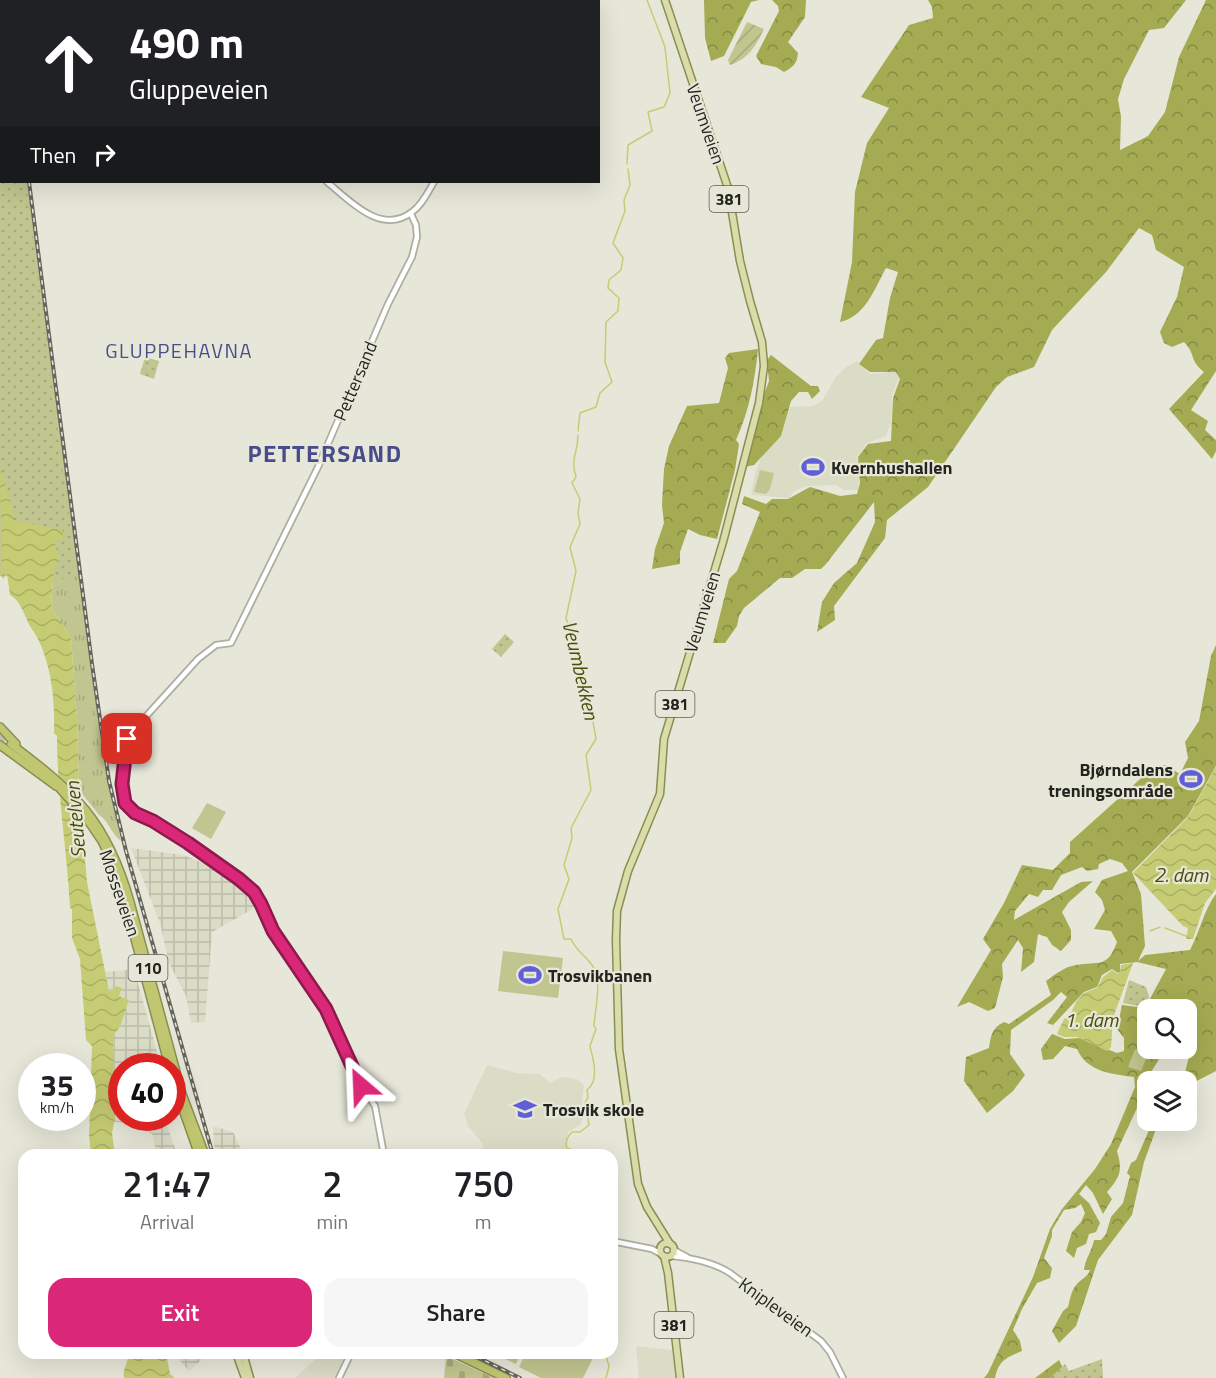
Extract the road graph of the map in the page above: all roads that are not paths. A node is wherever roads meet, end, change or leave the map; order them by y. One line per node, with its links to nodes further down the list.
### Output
1 (665, 0): 17 (main road, Veumveien / 381)
2 (328, 183): 4 (street)
3 (433, 183): 4 (street)
4 (411, 214): 15 (street, Pettersand)
5 (0, 727): 6 (highway, 110)
6 (6, 734): 7 (highway, 110); 9 (highway, 110)
7 (0, 744): 9 (highway, 110)
8 (10, 745): 9 (highway, 110)
9 (47, 774): 10 (highway, 110)
10 (94, 823): 11 (highway, Mosseveien / 110); 14 (highway, Mosseveien / 110)
11 (166, 1053)
12 (186, 1116): 13 (highway)
13 (198, 1149)
14 (203, 1149)
15 (383, 1149)
16 (618, 1242): 17 (street, Knipleveien)
17 (667, 1251): 26 (main road, 381); 27 (street, Knipleveien)
18 (237, 1359): 22 (main road)
19 (245, 1359): 23 (main road)
20 (348, 1359): 24 (street)
21 (466, 1359): 25 (highway)
22 (245, 1378)
23 (250, 1378)
24 (339, 1378)
25 (506, 1378)
26 (680, 1378)
27 (843, 1378)

